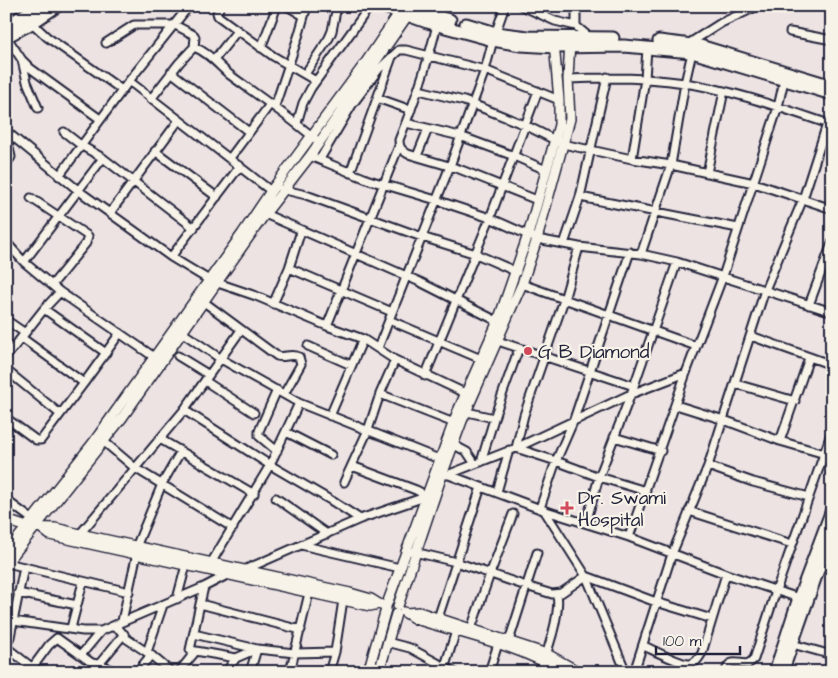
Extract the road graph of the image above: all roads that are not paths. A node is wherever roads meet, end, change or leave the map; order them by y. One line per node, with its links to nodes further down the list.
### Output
1 (39, 6): 20 (main road)
2 (57, 6): 18 (main road)
3 (189, 6): 19 (street)
4 (220, 6): 22 (street)
5 (276, 6): 33 (street)
6 (287, 6): 16 (street)
7 (307, 6): 16 (street)
8 (338, 6): 42 (street)
9 (370, 6): 48 (street)
10 (382, 6): 15 (main road)
11 (505, 6): 25 (street)
12 (522, 6): 21 (street)
13 (576, 6): 21 (street)
14 (758, 6): 32 (street)
15 (405, 10): 17 (main road); 74 (street); 76 (street)
16 (304, 16): 39 (street)
17 (439, 16): 25 (main road); 35 (street)
18 (32, 23): 24 (main road); 51 (street)
19 (175, 24): 30 (street); 31 (street); 47 (street)
20 (6, 26)
21 (576, 26): 27 (street)
22 (237, 31): 33 (street); 38 (street)
23 (790, 32): 26 (street)
24 (6, 36): 37 (street)
25 (494, 36): 28 (main road); 40 (street)
26 (832, 40)
27 (590, 41): 29 (main road); 32 (main road); 34 (main road)
28 (554, 42): 29 (main road); 58 (street)
29 (570, 42): 45 (street)
30 (106, 43)
31 (194, 47): 38 (street); 41 (street)
32 (691, 47): 34 (main road); 43 (main road); 49 (street)
33 (261, 48): 39 (street)
34 (647, 48): 46 (street)
35 (429, 56): 36 (street); 40 (street); 52 (street)
36 (392, 57): 56 (street); 87 (street)
37 (22, 60): 62 (street); 64 (street)
38 (214, 60): 60 (street)
39 (289, 64): 42 (street); 60 (street)
40 (485, 70): 53 (street); 59 (street)
41 (171, 72): 57 (street); 72 (street)
42 (305, 74): 48 (street)
43 (785, 76): 50 (main road); 55 (main road); 61 (street)
44 (607, 77): 45 (street); 46 (street); 81 (street)
45 (568, 79): 77 (street)
46 (645, 79): 49 (street); 88 (street)
47 (129, 81): 51 (street); 57 (street)
48 (316, 81): 67 (street)
49 (685, 83): 54 (street); 90 (street)
50 (832, 86)
51 (122, 90): 64 (street)
52 (419, 90): 59 (street); 63 (street)
53 (538, 91): 58 (street); 69 (street)
54 (724, 91): 61 (street); 95 (street)
55 (832, 94)
56 (377, 98): 63 (street); 94 (street)
57 (151, 99): 65 (street)
58 (559, 100): 77 (street)
59 (472, 104): 69 (street); 75 (street)
60 (273, 105): 67 (street); 72 (street)
61 (778, 107): 68 (street); 98 (street)
62 (38, 108)
63 (411, 110): 66 (street)
64 (100, 120): 78 (street)
65 (179, 120): 80 (street); 86 (street)
66 (406, 123): 70 (street); 79 (street)
67 (297, 124): 74 (street)
68 (829, 124): 107 (street)
69 (525, 125): 77 (street); 84 (street)
70 (428, 128): 75 (street); 83 (street)
71 (64, 132): 78 (street)
72 (249, 132): 86 (street)
73 (6, 133): 89 (street); 96 (street)
74 (311, 135): 76 (street); 101 (street)
75 (460, 136): 84 (street); 92 (street)
76 (319, 142): 82 (street)
77 (559, 142): 81 (street); 93 (street); 122 (street)
78 (82, 146): 85 (street); 96 (street)
79 (399, 146): 83 (street); 99 (street)
80 (155, 151): 97 (street); 104 (street)
81 (592, 151): 88 (street); 105 (street)
82 (310, 156): 87 (street); 102 (street)
83 (417, 156): 92 (street)
84 (514, 156): 93 (street); 100 (street)
85 (103, 158): 97 (street); 103 (street)
86 (230, 158): 91 (street)
87 (320, 159): 94 (street)
88 (632, 159): 90 (street)
89 (6, 164)
90 (671, 165): 95 (street); 111 (street)
91 (240, 166): 101 (street); 104 (street)
92 (450, 166): 100 (street); 108 (street)
93 (546, 170): 109 (street)
94 (350, 173): 99 (street)
95 (707, 173): 98 (street)
96 (59, 176): 103 (street)
97 (133, 182): 112 (street); 117 (street)
98 (754, 183): 107 (street); 118 (street)
99 (382, 184): 108 (street); 115 (street)
100 (502, 187): 109 (street); 116 (street)
101 (272, 189): 102 (street); 138 (street)
102 (284, 190): 113 (street); 115 (street)
103 (79, 192): 112 (street); 114 (street)
104 (217, 197): 117 (street)
105 (580, 197): 111 (street); 125 (street)
106 (31, 198): 114 (street)
107 (803, 199): 110 (street); 141 (street)
108 (436, 200): 116 (street); 121 (street)
109 (537, 200): 120 (street)
110 (832, 209)
111 (656, 212): 118 (street); 130 (street)
112 (110, 213): 131 (street)
113 (265, 214): 119 (street); 138 (street)
114 (60, 217): 132 (street); 140 (street)
115 (371, 218): 121 (street); 128 (street)
116 (490, 218): 120 (street); 129 (street)
117 (194, 228): 131 (street)
118 (738, 228): 137 (street)
119 (301, 230): 128 (street); 134 (street)
120 (528, 235): 122 (street); 135 (street)
121 (422, 237): 129 (street); 136 (street)
122 (537, 239): 125 (street); 139 (street)
123 (6, 242): 132 (street)
124 (832, 243): 148 (street)
125 (564, 244): 126 (street)
126 (579, 247): 127 (street); 144 (street)
127 (630, 252): 130 (street); 152 (street)
128 (356, 254): 136 (street); 142 (street)
129 (476, 254): 135 (street); 145 (street)
130 (641, 254): 133 (street)
131 (171, 257): 138 (street)
132 (24, 262): 140 (street)
133 (678, 262): 137 (street); 158 (street)
134 (289, 268): 142 (street); 147 (street)
135 (516, 272): 155 (street)
136 (407, 276): 145 (street); 150 (street)
137 (723, 276): 141 (street); 167 (street)
138 (213, 282): 146 (street); 147 (street); 175 (street)
139 (522, 284): 144 (street); 155 (street)
140 (52, 285): 143 (street)
141 (765, 290): 148 (street); 162 (street)
142 (341, 291): 150 (street); 156 (street)
143 (60, 292): 149 (street); 159 (street)
144 (564, 300): 152 (street); 173 (street)
145 (456, 301): 155 (street); 164 (street)
146 (204, 302): 157 (street); 160 (street)
147 (273, 304): 156 (street)
148 (809, 304): 151 (street)
149 (44, 309): 161 (street); 170 (street)
150 (392, 312): 154 (street)
151 (832, 312)
152 (609, 314): 158 (street); 182 (street)
153 (6, 320): 161 (street)
154 (389, 320): 164 (street); 168 (street)
155 (502, 323): 165 (street); 177 (street)
156 (327, 326): 163 (street)
157 (241, 330): 176 (street); 189 (street)
158 (653, 330): 167 (street); 188 (street)
159 (120, 333): 170 (street); 175 (street)
160 (183, 333): 175 (street); 176 (street)
161 (23, 335): 172 (street); 186 (street)
162 (751, 336): 174 (street); 187 (street)
163 (363, 338): 168 (street); 179 (street)
164 (439, 340): 177 (street); 184 (street)
165 (498, 341): 169 (street); 192 (street)
166 (308, 346): 179 (street)
167 (696, 346): 183 (street)
168 (378, 348): 178 (street)
169 (518, 348): 173 (street); 202 (street)
170 (106, 352): 186 (street)
171 (178, 356): 185 (street)
172 (6, 357)
173 (543, 357): 182 (street); 214 (street)
174 (809, 358): 180 (street); 193 (street)
175 (158, 359): 210 (street)
176 (221, 359): 185 (street); 189 (street)
177 (482, 359): 192 (street)
178 (395, 360): 184 (street); 190 (street)
179 (351, 365): 200 (street)
180 (832, 365)
181 (6, 370): 199 (street)
182 (590, 372): 188 (street); 204 (street)
183 (686, 374): 191 (street); 195 (street)
184 (425, 376): 192 (street)
185 (207, 378): 196 (street); 198 (street)
186 (84, 383): 199 (street)
187 (736, 384): 193 (street); 203 (street)
188 (634, 386): 191 (street)
189 (281, 392): 194 (street); 216 (street)
190 (380, 394): 205 (street); 206 (street)
191 (631, 394): 204 (street); 209 (street)
192 (470, 396): 197 (street); 205 (street)
193 (794, 401): 212 (street)
194 (299, 403): 200 (street); 208 (street)
195 (676, 405): 203 (street); 217 (street)
196 (184, 410): 211 (street); 224 (street)
197 (467, 412): 202 (street); 213 (street)
198 (254, 413)
199 (60, 414): 201 (street)
200 (330, 416): 206 (street)
201 (6, 418)
202 (494, 418): 223 (street)
203 (724, 420): 212 (street); 226 (street)
204 (573, 422): 214 (street); 222 (street)
205 (454, 423): 221 (street)
206 (368, 430): 221 (street); 225 (street)
207 (832, 431): 218 (street)
208 (286, 432): 216 (street); 219 (street)
209 (614, 437): 217 (street); 228 (street)
210 (100, 439): 227 (street); 247 (street)
211 (160, 439): 215 (street); 227 (street)
212 (780, 441): 218 (street)
213 (454, 444): 221 (street); 223 (street)
214 (512, 449): 222 (street); 223 (street); 234 (street)
215 (182, 451): 231 (street); 235 (street)
216 (278, 451): 224 (street)
217 (661, 451): 233 (street)
218 (824, 454): 220 (street); 236 (street)
219 (331, 455)
220 (832, 456)
221 (443, 461): 229 (street)
222 (556, 461): 228 (street); 240 (street)
223 (478, 463): 229 (street)
224 (270, 465): 235 (street); 244 (street)
225 (352, 466): 230 (street); 239 (street)
226 (708, 466): 236 (street); 241 (street)
227 (135, 468): 231 (street); 250 (street)
228 (599, 477): 233 (street); 246 (street)
229 (440, 478): 232 (street); 239 (street)
230 (344, 482)
231 (162, 484): 248 (street); 255 (street)
232 (481, 487): 234 (street); 261 (street)
233 (646, 491): 252 (street)
234 (497, 492): 240 (street)
235 (254, 494): 248 (street)
236 (809, 497): 253 (street)
237 (276, 498): 251 (street)
238 (6, 500): 247 (street)
239 (426, 501): 244 (street); 256 (street); 258 (street)
240 (542, 509): 246 (street); 271 (street)
241 (689, 511): 253 (street); 260 (street)
242 (831, 513): 281 (main road)
243 (513, 514): 269 (street)
244 (360, 519): 251 (street)
245 (6, 520): 247 (street)
246 (586, 523): 252 (street)
247 (34, 526): 250 (street); 255 (street); 257 (street); 262 (street)
248 (233, 528): 263 (street)
249 (832, 532): 281 (main road)
250 (80, 534): 255 (street)
251 (327, 534): 254 (street)
252 (630, 538): 260 (street)
253 (792, 544): 275 (street)
254 (301, 545): 266 (street); 267 (street)
255 (137, 550): 263 (street); 264 (street); 276 (street)
256 (406, 550): 258 (street); 266 (street)
257 (6, 553)
258 (416, 553): 261 (street); 288 (street)
259 (537, 553): 273 (street)
260 (672, 554): 270 (street); 283 (street)
261 (456, 562): 269 (street); 289 (street)
262 (6, 564): 265 (street)
263 (211, 564): 267 (street)
264 (186, 565): 268 (street); 280 (street)
265 (24, 567): 272 (street); 277 (street)
266 (400, 568): 287 (street)
267 (243, 570): 268 (street); 287 (street)
268 (228, 574): 274 (street); 278 (street)
269 (490, 574): 273 (street); 295 (street)
270 (726, 574): 275 (street); 290 (street)
271 (586, 576): 279 (street); 283 (street); 334 (street)
272 (83, 582): 276 (street); 285 (street)
273 (526, 586): 279 (street); 301 (street)
274 (204, 587): 280 (street); 284 (street)
275 (776, 591): 281 (street); 336 (street)
276 (129, 592): 292 (street)
277 (18, 593): 285 (street); 291 (street)
278 (309, 593): 282 (street); 296 (street)
279 (557, 594): 315 (street)
280 (177, 599): 286 (street)
281 (804, 599): 304 (main road); 337 (main road)
282 (343, 600): 287 (street); 309 (street)
283 (656, 602): 290 (street); 306 (street)
284 (200, 604): 296 (street); 300 (street)
285 (77, 605): 294 (street)
286 (163, 605): 292 (street); 311 (street)
287 (385, 606): 288 (street); 318 (street)
288 (400, 611): 289 (street); 298 (street); 302 (street)
289 (438, 618): 295 (street)
290 (712, 619): 306 (street)
291 (9, 620): 294 (street); 305 (street)
292 (122, 621): 293 (street)
293 (112, 627): 297 (street); 299 (street)
294 (71, 628): 297 (street)
295 (472, 629): 301 (street)
296 (301, 630): 310 (street)
297 (100, 632): 312 (street)
298 (456, 632): 303 (street); 317 (street)
299 (124, 634): 311 (street); 316 (street)
300 (194, 634): 307 (street); 308 (street)
301 (508, 641): 315 (street)
302 (388, 642): 317 (street); 320 (street)
303 (498, 644): 315 (street); 330 (street)
304 (792, 644): 313 (street); 338 (main road)
305 (6, 646): 319 (street)
306 (644, 646): 335 (street)
307 (257, 649): 310 (street); 314 (street); 326 (street)
308 (195, 652): 314 (street); 324 (street)
309 (335, 652): 310 (street); 328 (street)
310 (295, 653): 327 (street)
311 (149, 654): 322 (street); 323 (street)
312 (81, 655): 316 (street); 319 (street)
313 (832, 655)
314 (236, 658): 325 (street)
315 (546, 658): 331 (street); 332 (street); 333 (street)
316 (100, 663): 321 (street)
317 (444, 666): 329 (street)
318 (369, 667): 320 (street)
319 (33, 670)
320 (386, 670)
321 (114, 672)
322 (137, 672)
323 (171, 672)
324 (179, 672)
325 (226, 672)
326 (250, 672)
327 (290, 672)
328 (329, 672)
329 (454, 672)
330 (489, 672)
331 (540, 672)
332 (562, 672)
333 (579, 672)
334 (626, 672)
335 (634, 672)
336 (726, 672)
337 (775, 672)
338 (783, 672)

